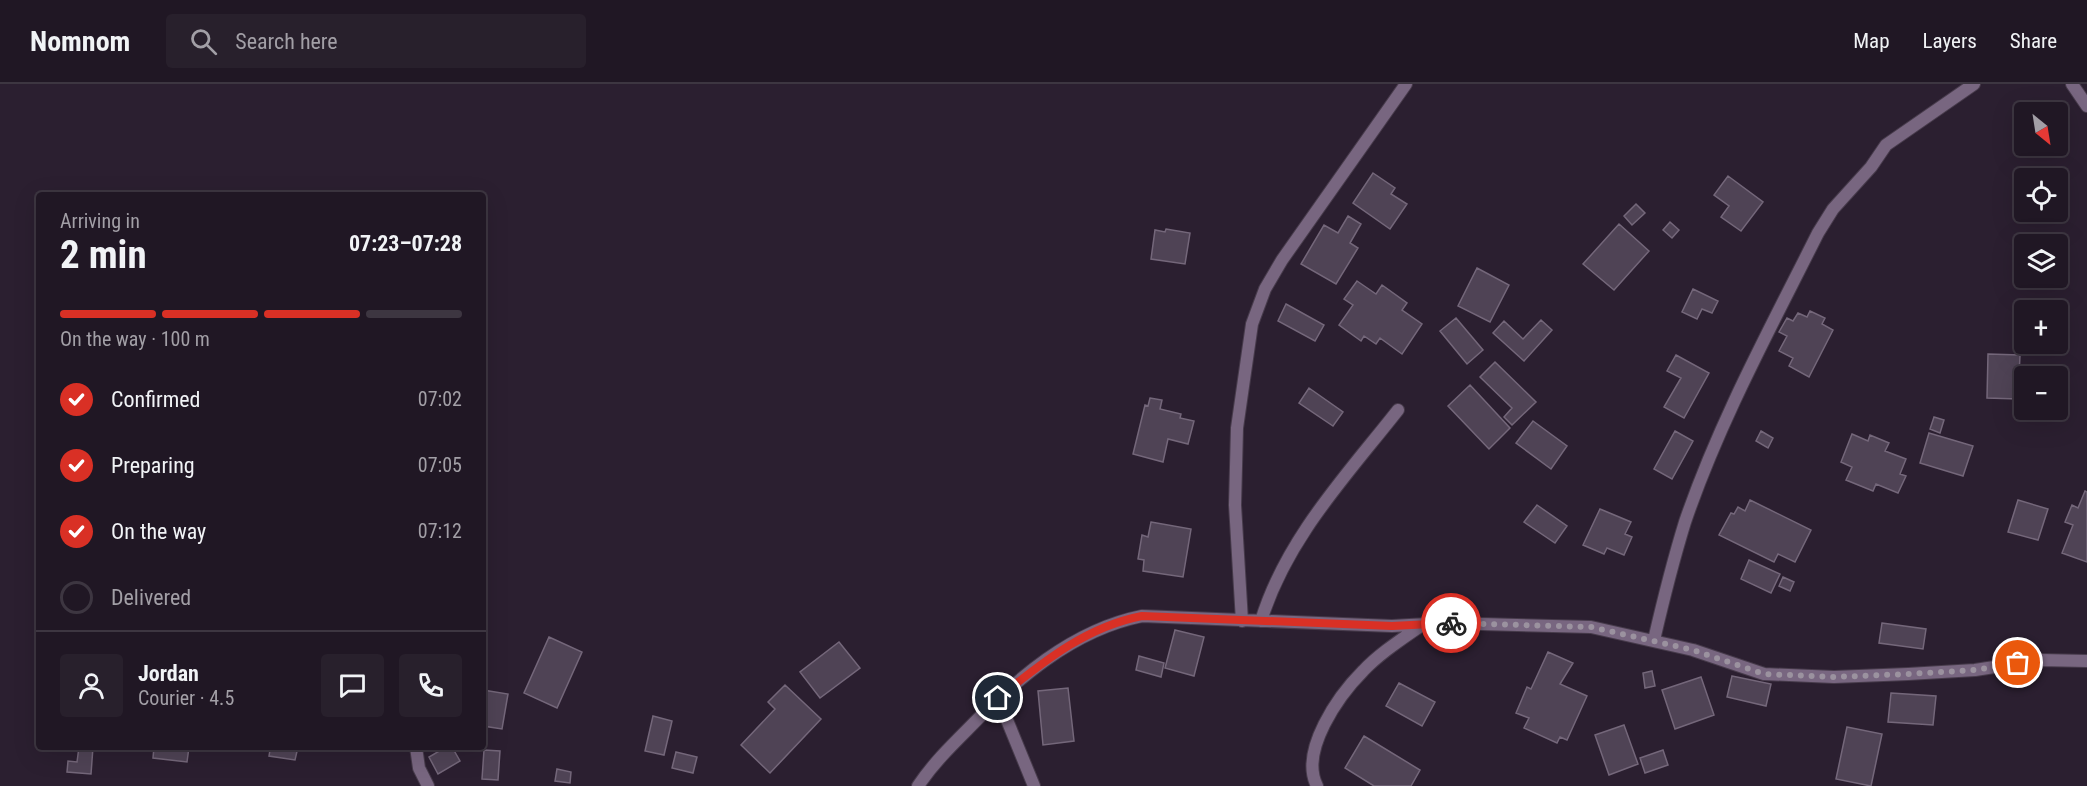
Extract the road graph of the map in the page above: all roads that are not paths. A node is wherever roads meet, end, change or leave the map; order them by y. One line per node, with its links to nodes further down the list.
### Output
1 (1406, 84): 6 (street)
2 (1974, 84): 9 (street)
3 (2073, 84): 4 (street)
4 (2087, 106)
5 (1398, 410): 7 (street)
6 (1242, 621): 7 (street); 11 (street)
7 (1261, 621): 8 (street)
8 (1423, 624): 9 (street); 16 (street)
9 (1654, 640): 10 (street)
10 (2087, 661)
11 (998, 698): 14 (street); 15 (street)
12 (416, 750): 13 (street)
13 (428, 786)
14 (918, 786)
15 (1034, 786)
16 (1317, 786)

